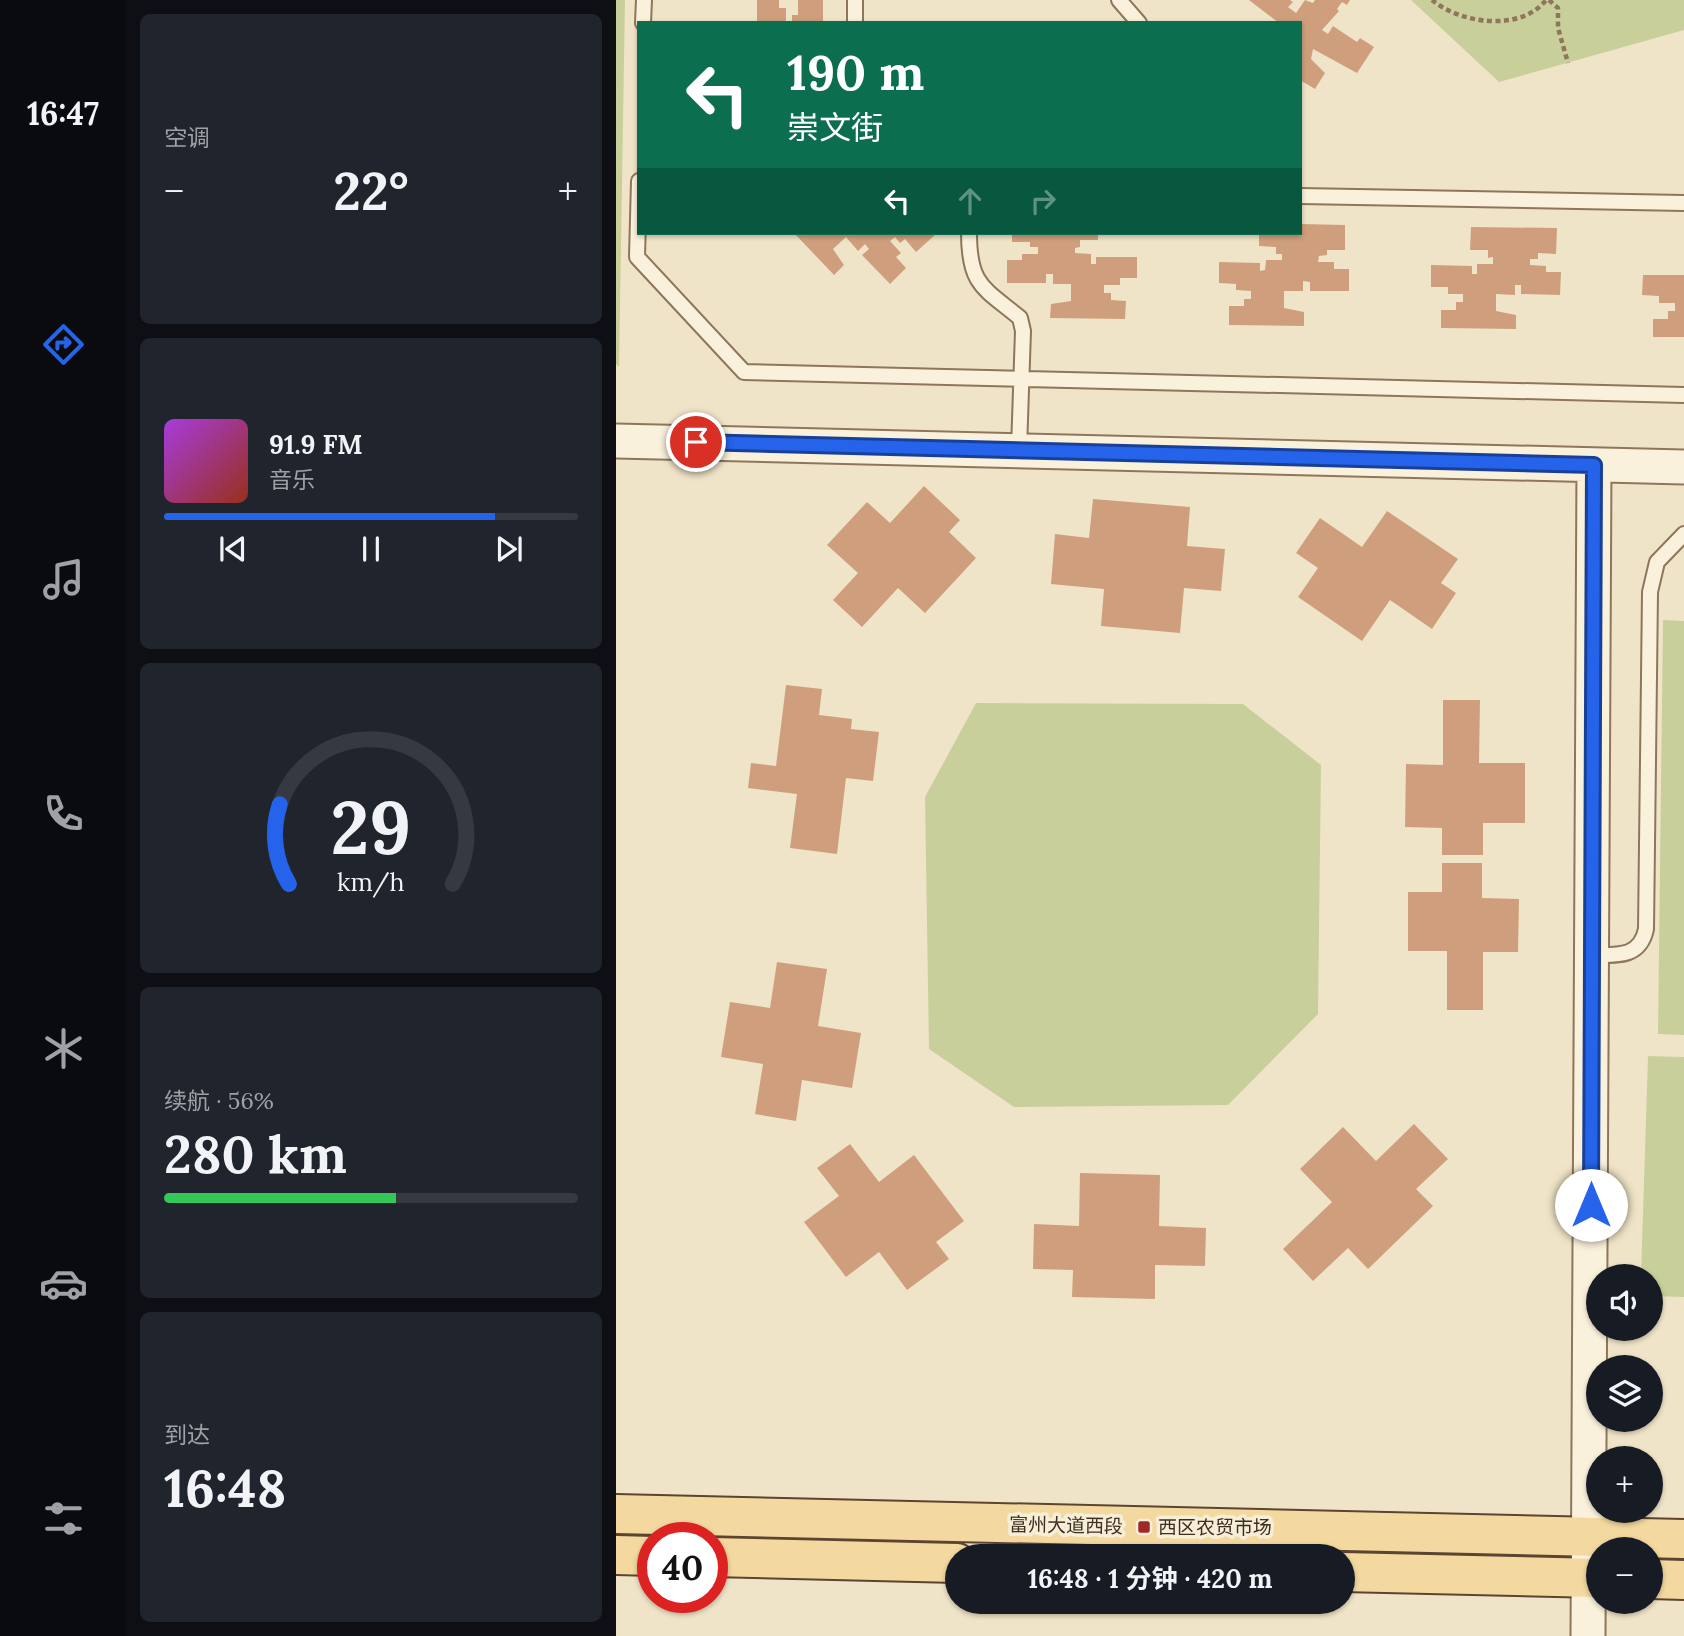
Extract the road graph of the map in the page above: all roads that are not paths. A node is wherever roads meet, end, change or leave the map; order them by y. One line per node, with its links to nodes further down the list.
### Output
1 (644, 0): 4 (lane)
2 (855, 0): 5 (lane)
3 (1119, 0): 6 (lane)
4 (643, 21)
5 (855, 21)
6 (1137, 21)
7 (1302, 196): 8 (lane)
8 (1684, 202)
9 (638, 235): 11 (lane)
10 (969, 235): 11 (lane)
11 (1021, 379): 12 (lane); 14 (lane)
12 (1684, 395)
13 (616, 441): 14 (street)
14 (1019, 449): 15 (street)
15 (1594, 465): 16 (street); 18 (street)
16 (1684, 467)
17 (1684, 534): 18 (lane)
18 (1592, 955): 20 (street)
19 (616, 1514): 20 (main road, 富州大道西段)
20 (1590, 1537)
21 (1663, 1539): 22 (main road, 富州大道西段)
22 (1684, 1539)
23 (616, 1555): 24 (main road)
24 (637, 1556)
25 (728, 1557): 26 (main road)
26 (945, 1563)
27 (1355, 1572): 28 (main road)
28 (1586, 1578)
29 (1663, 1579): 30 (main road)
30 (1684, 1580)
31 (1590, 1614): 32 (street)
32 (1588, 1636)

